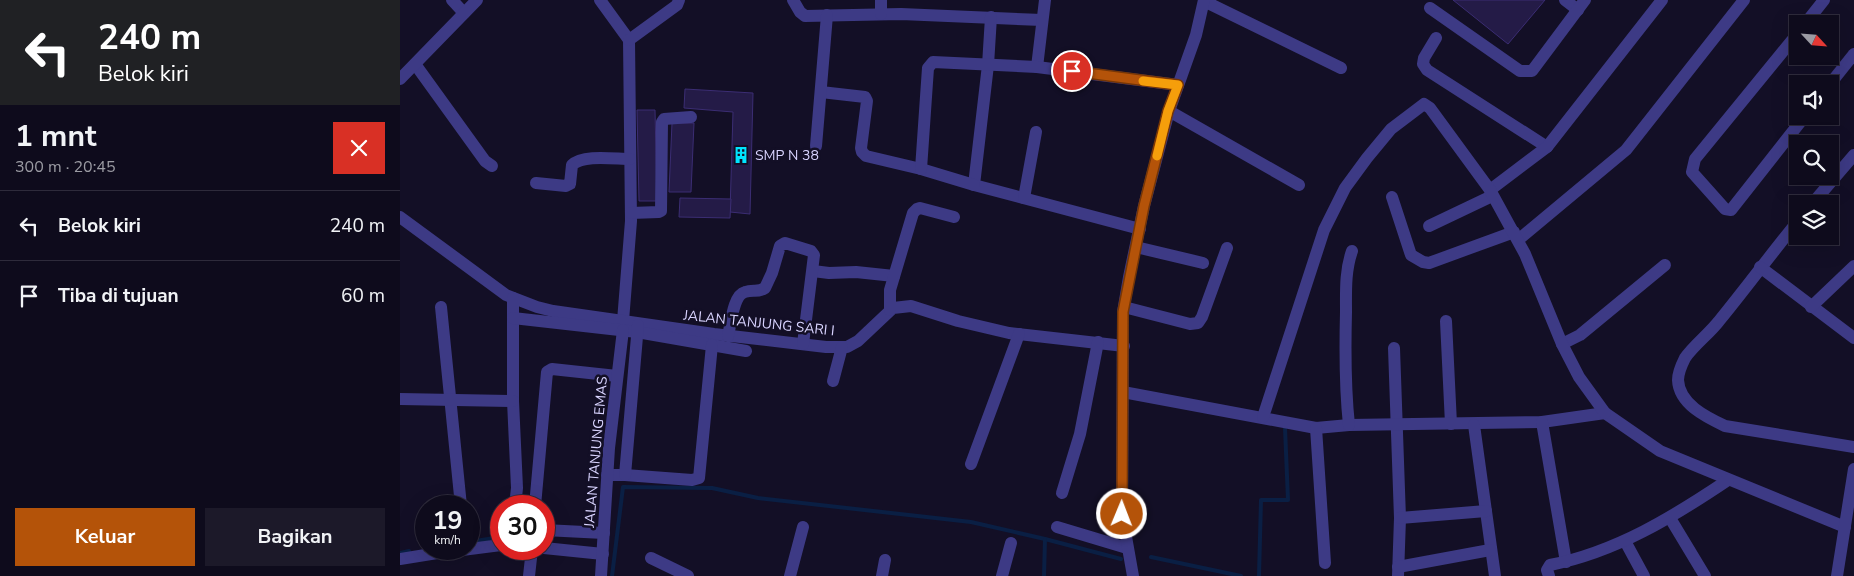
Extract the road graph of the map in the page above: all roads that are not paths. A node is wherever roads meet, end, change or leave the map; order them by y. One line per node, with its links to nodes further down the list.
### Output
1 (452, 0): 15 (street)
2 (477, 0): 15 (street)
3 (600, 0): 22 (street)
4 (678, 0): 22 (street)
5 (793, 0): 17 (street)
6 (881, 0): 16 (street)
7 (1045, 0): 20 (street)
8 (1565, 0): 13 (street)
9 (1662, 0): 38 (street)
10 (1744, 0): 56 (street)
11 (1824, 0): 18 (street)
12 (1204, 1): 28 (street); 31 (street)
13 (1582, 5): 14 (street)
14 (1430, 8)
15 (464, 13): 25 (street)
16 (881, 14): 17 (street); 19 (street)
17 (827, 15): 32 (street)
18 (1812, 15)
19 (991, 17): 20 (street); 26 (street)
20 (1042, 20): 27 (street)
21 (1436, 38): 38 (street)
22 (629, 40): 40 (street, JALAN TANJUNG EMAS)
23 (1789, 44): 35 (street)
24 (1854, 54): 29 (street)
25 (415, 64): 30 (street); 41 (street)
26 (988, 65): 27 (street); 42 (street); 44 (street)
27 (1037, 67): 31 (street)
28 (1341, 68)
29 (1837, 75)
30 (400, 79)
31 (1178, 85): 33 (street)
32 (821, 92): 37 (street); 42 (street)
33 (1168, 111): 45 (street); 54 (street)
34 (691, 117): 50 (street)
35 (1798, 125)
36 (1036, 132): 49 (street)
37 (816, 146)
38 (1547, 147): 46 (street)
39 (1854, 155): 47 (street)
40 (630, 159): 43 (street); 50 (street, JALAN TANJUNG EMAS)
41 (492, 166)
42 (921, 169): 44 (street)
43 (536, 182)
44 (974, 185): 49 (street)
45 (1299, 185)
46 (1491, 193): 53 (street); 56 (street); 93 (street)
47 (1820, 195)
48 (1392, 197): 56 (street)
49 (1024, 198): 54 (street)
50 (631, 213): 73 (street, JALAN TANJUNG EMAS)
51 (400, 217): 66 (street, JALAN TANJUNG SARI I)
52 (954, 217): 65 (street)
53 (1429, 226)
54 (1140, 229): 57 (street)
55 (1789, 232): 63 (street)
56 (1516, 236): 80 (street)
57 (1136, 247): 60 (street); 68 (street)
58 (1227, 248): 68 (street)
59 (1352, 251): 96 (street)
60 (1203, 263)
61 (1664, 265): 80 (street)
62 (1854, 266): 69 (street)
63 (1760, 267): 69 (street); 100 (street)
64 (813, 271): 65 (street); 76 (street); 79 (street)
65 (894, 276): 70 (street)
66 (512, 298): 71 (street); 73 (street, JALAN TANJUNG SARI I)
67 (441, 307): 90 (street)
68 (1124, 307): 82 (street)
69 (1811, 307): 77 (street)
70 (890, 310): 75 (street); 83 (street, JALAN TANJUNG SARI I)
71 (513, 318): 73 (street); 91 (street)
72 (1446, 321): 95 (street)
73 (623, 325): 74 (street, JALAN TANJUNG SARI I); 86 (street, JALAN TANJUNG EMAS)
74 (638, 327): 76 (street, JALAN TANJUNG SARI I); 81 (street); 103 (street)
75 (1019, 334): 78 (street); 101 (street)
76 (728, 336): 79 (street, JALAN TANJUNG SARI I)
77 (1854, 338)
78 (1098, 342): 82 (street); 106 (street)
79 (804, 344): 83 (street, JALAN TANJUNG SARI I)
80 (1562, 344): 92 (street)
81 (712, 345): 85 (street); 103 (street)
82 (1124, 346): 88 (street)
83 (842, 347): 87 (street)
84 (1394, 348): 98 (street)
85 (746, 351)
86 (617, 376): 104 (street, JALAN TANJUNG EMAS); 109 (street)
87 (832, 381)
88 (1123, 392): 93 (street); 121 (street)
89 (400, 399): 90 (street)
90 (452, 401): 91 (street); 107 (street)
91 (513, 401): 108 (street)
92 (1605, 414): 94 (street); 105 (street)
93 (1263, 417): 99 (street)
94 (1542, 422): 97 (street); 128 (street)
95 (1451, 424): 97 (street); 98 (street)
96 (1349, 425): 98 (street); 99 (street)
97 (1474, 425): 110 (street)
98 (1398, 426): 111 (street)
99 (1316, 428): 129 (street)
100 (1854, 447)
101 (972, 464)
102 (1854, 469): 115 (street)
103 (625, 474): 104 (street)
104 (608, 475): 119 (street, JALAN TANJUNG EMAS)
105 (1728, 480): 112 (street); 115 (street)
106 (1062, 493)
107 (459, 495)
108 (516, 495)
109 (536, 495)
110 (1486, 511): 111 (street); 122 (street)
111 (1400, 518): 130 (street)
112 (1670, 518): 117 (street); 141 (street)
113 (803, 527): 134 (street)
114 (1057, 527): 121 (street)
115 (1844, 527): 142 (street)
116 (555, 533): 119 (street)
117 (1625, 542): 128 (street); 140 (street)
118 (1010, 543): 136 (street)
119 (603, 544): 120 (street); 132 (street, JALAN TANJUNG EMAS)
120 (555, 547)
121 (1126, 548): 137 (street)
122 (1490, 550): 130 (street); 138 (street)
123 (415, 557): 125 (street)
124 (651, 558): 133 (street)
125 (400, 559)
126 (531, 560): 131 (street)
127 (885, 560): 135 (street)
128 (1566, 562): 139 (street)
129 (1325, 563)
130 (1398, 571)
131 (529, 576)
132 (601, 576)
133 (688, 576)
134 (790, 576)
135 (882, 576)
136 (1002, 576)
137 (1133, 576)
138 (1495, 576)
139 (1549, 576)
140 (1644, 576)
141 (1705, 576)
142 (1837, 576)

